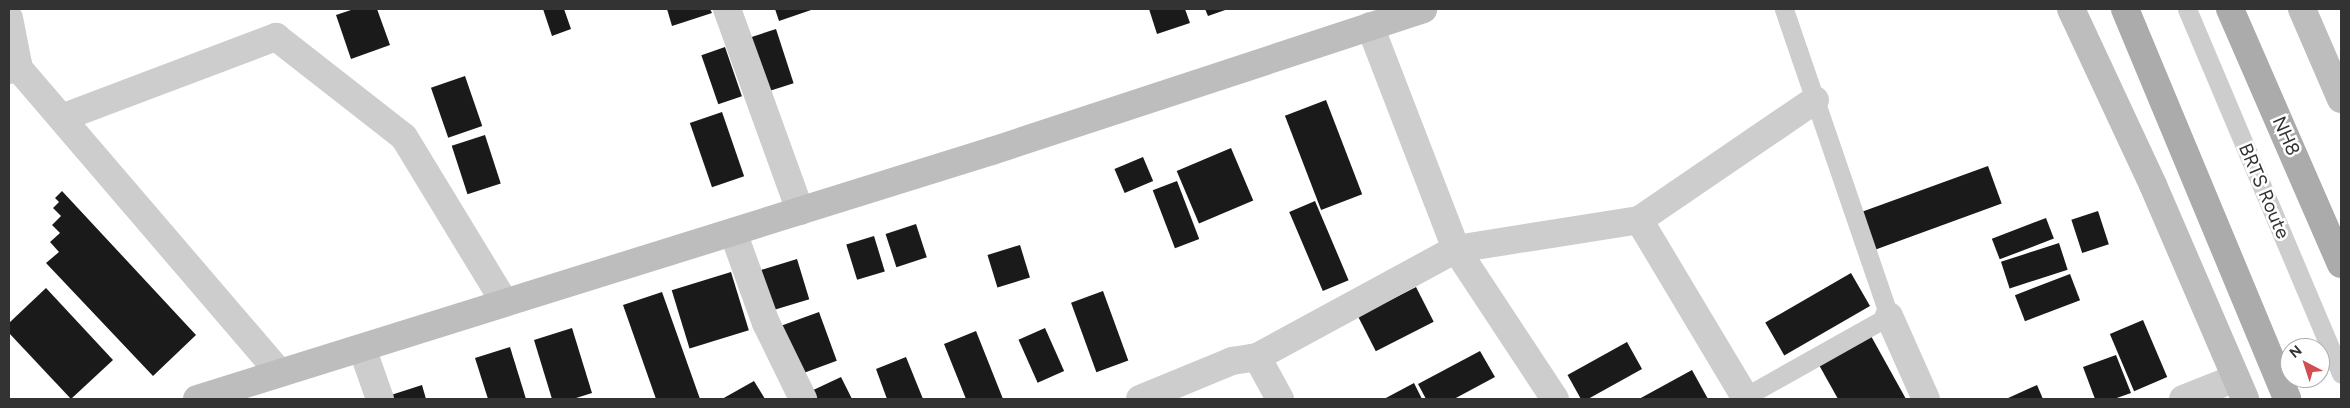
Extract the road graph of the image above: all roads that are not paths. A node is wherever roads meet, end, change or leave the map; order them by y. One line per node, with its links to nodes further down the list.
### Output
1 (727, 9): 15 (street)
2 (1423, 9): 10 (street)
3 (1784, 9): 13 (lane)
4 (2071, 9): 26 (street)
5 (2125, 9): 36 (main road)
6 (2187, 9): 25 (lane, BRTS Route)
7 (2230, 9): 19 (main road, NH8)
8 (2302, 9): 12 (street)
9 (9, 18): 11 (street)
10 (1370, 26): 15 (street); 18 (street)
11 (12, 63): 14 (street)
12 (2341, 99)
13 (1815, 100): 16 (street); 21 (lane)
14 (64, 118): 20 (street); 24 (street)
15 (800, 211): 17 (street)
16 (1638, 220): 18 (street); 27 (street)
17 (733, 232): 20 (street); 30 (street)
18 (1456, 249): 23 (street); 33 (street)
19 (2341, 264)
20 (505, 303): 22 (street)
21 (1889, 316): 27 (lane); 34 (street)
22 (362, 348): 24 (street); 29 (street)
23 (1257, 357): 31 (street); 32 (street)
24 (280, 373): 28 (street)
25 (2341, 374)
26 (2241, 388): 35 (street)
27 (1743, 398)
28 (198, 399)
29 (380, 399)
30 (803, 399)
31 (1140, 399)
32 (1280, 399)
33 (1555, 399)
34 (1926, 399)
35 (2183, 399)
36 (2287, 399)

